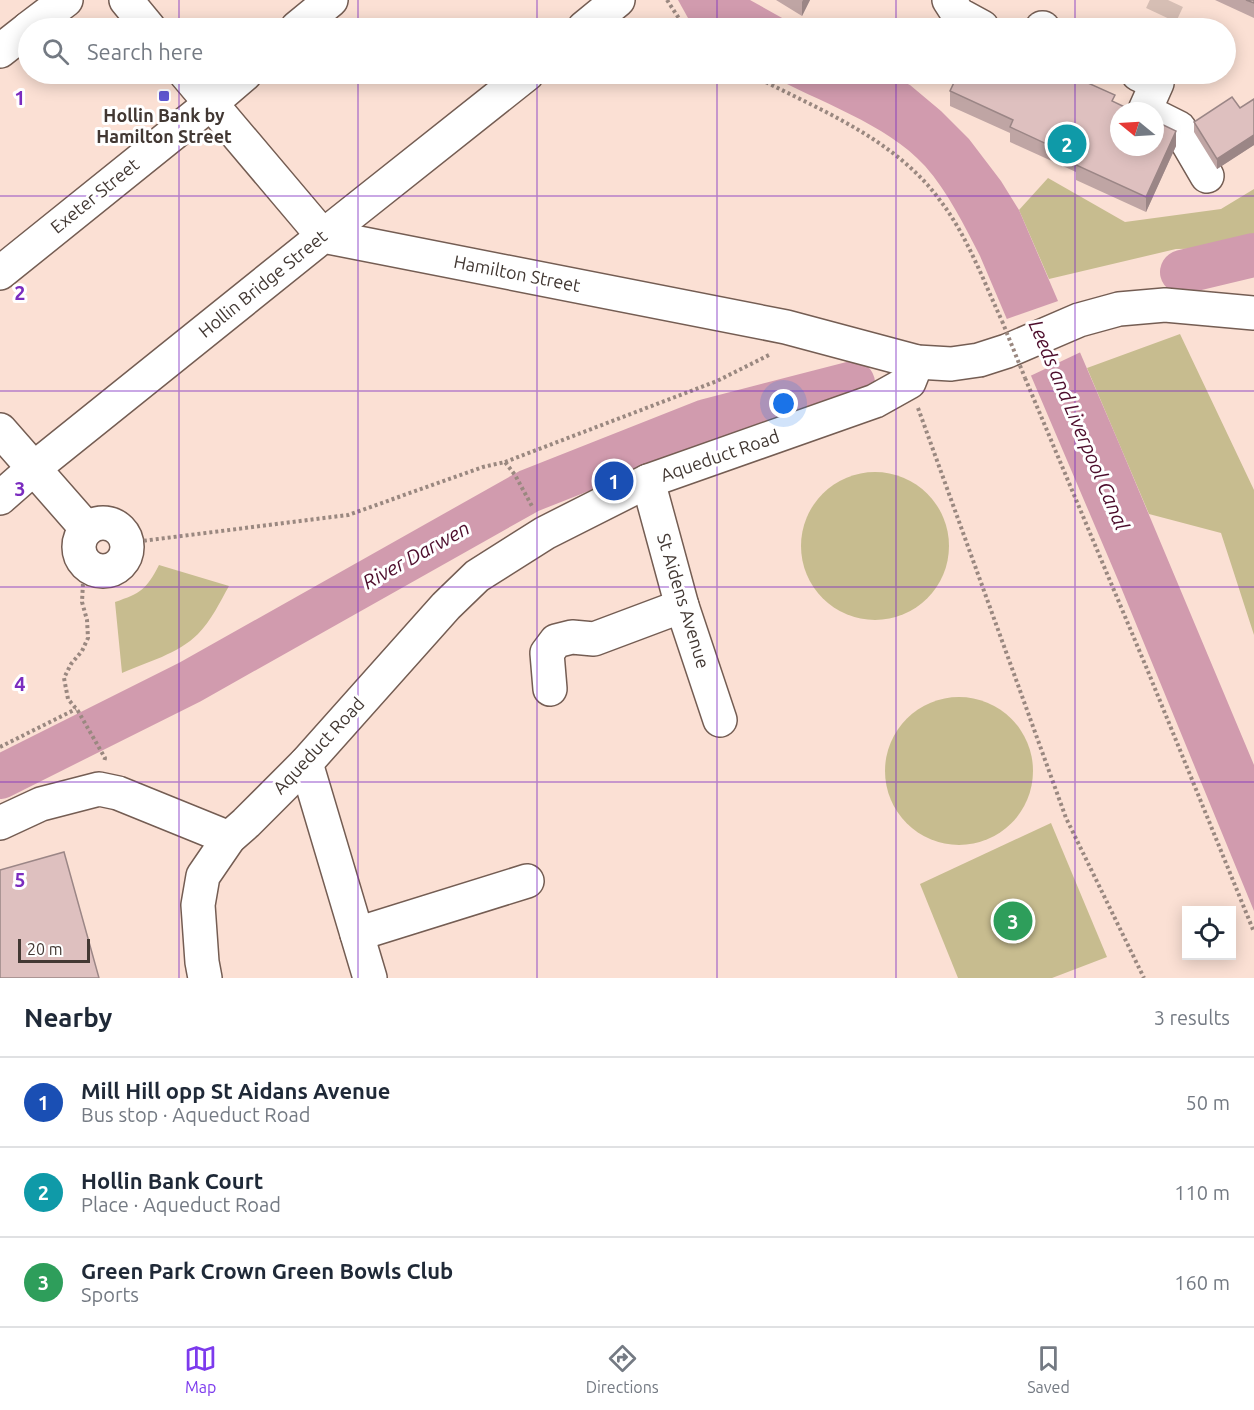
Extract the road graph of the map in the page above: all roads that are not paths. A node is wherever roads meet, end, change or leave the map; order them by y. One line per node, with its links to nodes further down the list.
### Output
1 (66, 0): 6 (street)
2 (126, 0): 7 (street)
3 (331, 0): 8 (street)
4 (618, 0): 9 (street)
5 (949, 0): 10 (street)
6 (43, 18)
7 (141, 18)
8 (309, 18)
9 (596, 18)
10 (965, 18)
11 (18, 37): 12 (street)
12 (0, 51)
13 (194, 84): 18 (street)
14 (233, 84): 18 (street, Exeter Street)
15 (514, 84): 21 (street, Hollin Bridge Street)
16 (1156, 84): 17 (street)
17 (1148, 102)
18 (210, 104): 21 (street); 22 (street, Exeter Street)
19 (1164, 120): 20 (street)
20 (1208, 176)
21 (323, 236): 24 (street, Hamilton Street); 26 (street, Hollin Bridge Street)
22 (0, 273)
23 (1254, 313): 24 (street)
24 (913, 372): 27 (street, Aqueduct Road)
25 (0, 430): 26 (street)
26 (33, 469): 28 (street, Hollin Bridge Street); 29 (street)
27 (648, 481): 30 (street, St Aidens Avenue); 33 (street, Aqueduct Road)
28 (0, 498)
29 (87, 529): 29 (street)
30 (682, 606): 31 (street); 32 (street, St Aidens Avenue)
31 (550, 693)
32 (720, 720)
33 (306, 763): 35 (street, Aqueduct Road); 37 (street)
34 (0, 823): 35 (street)
35 (229, 838): 38 (street, Aqueduct Road)
36 (527, 881): 37 (street)
37 (357, 934): 39 (street)
38 (205, 978)
39 (370, 978)

